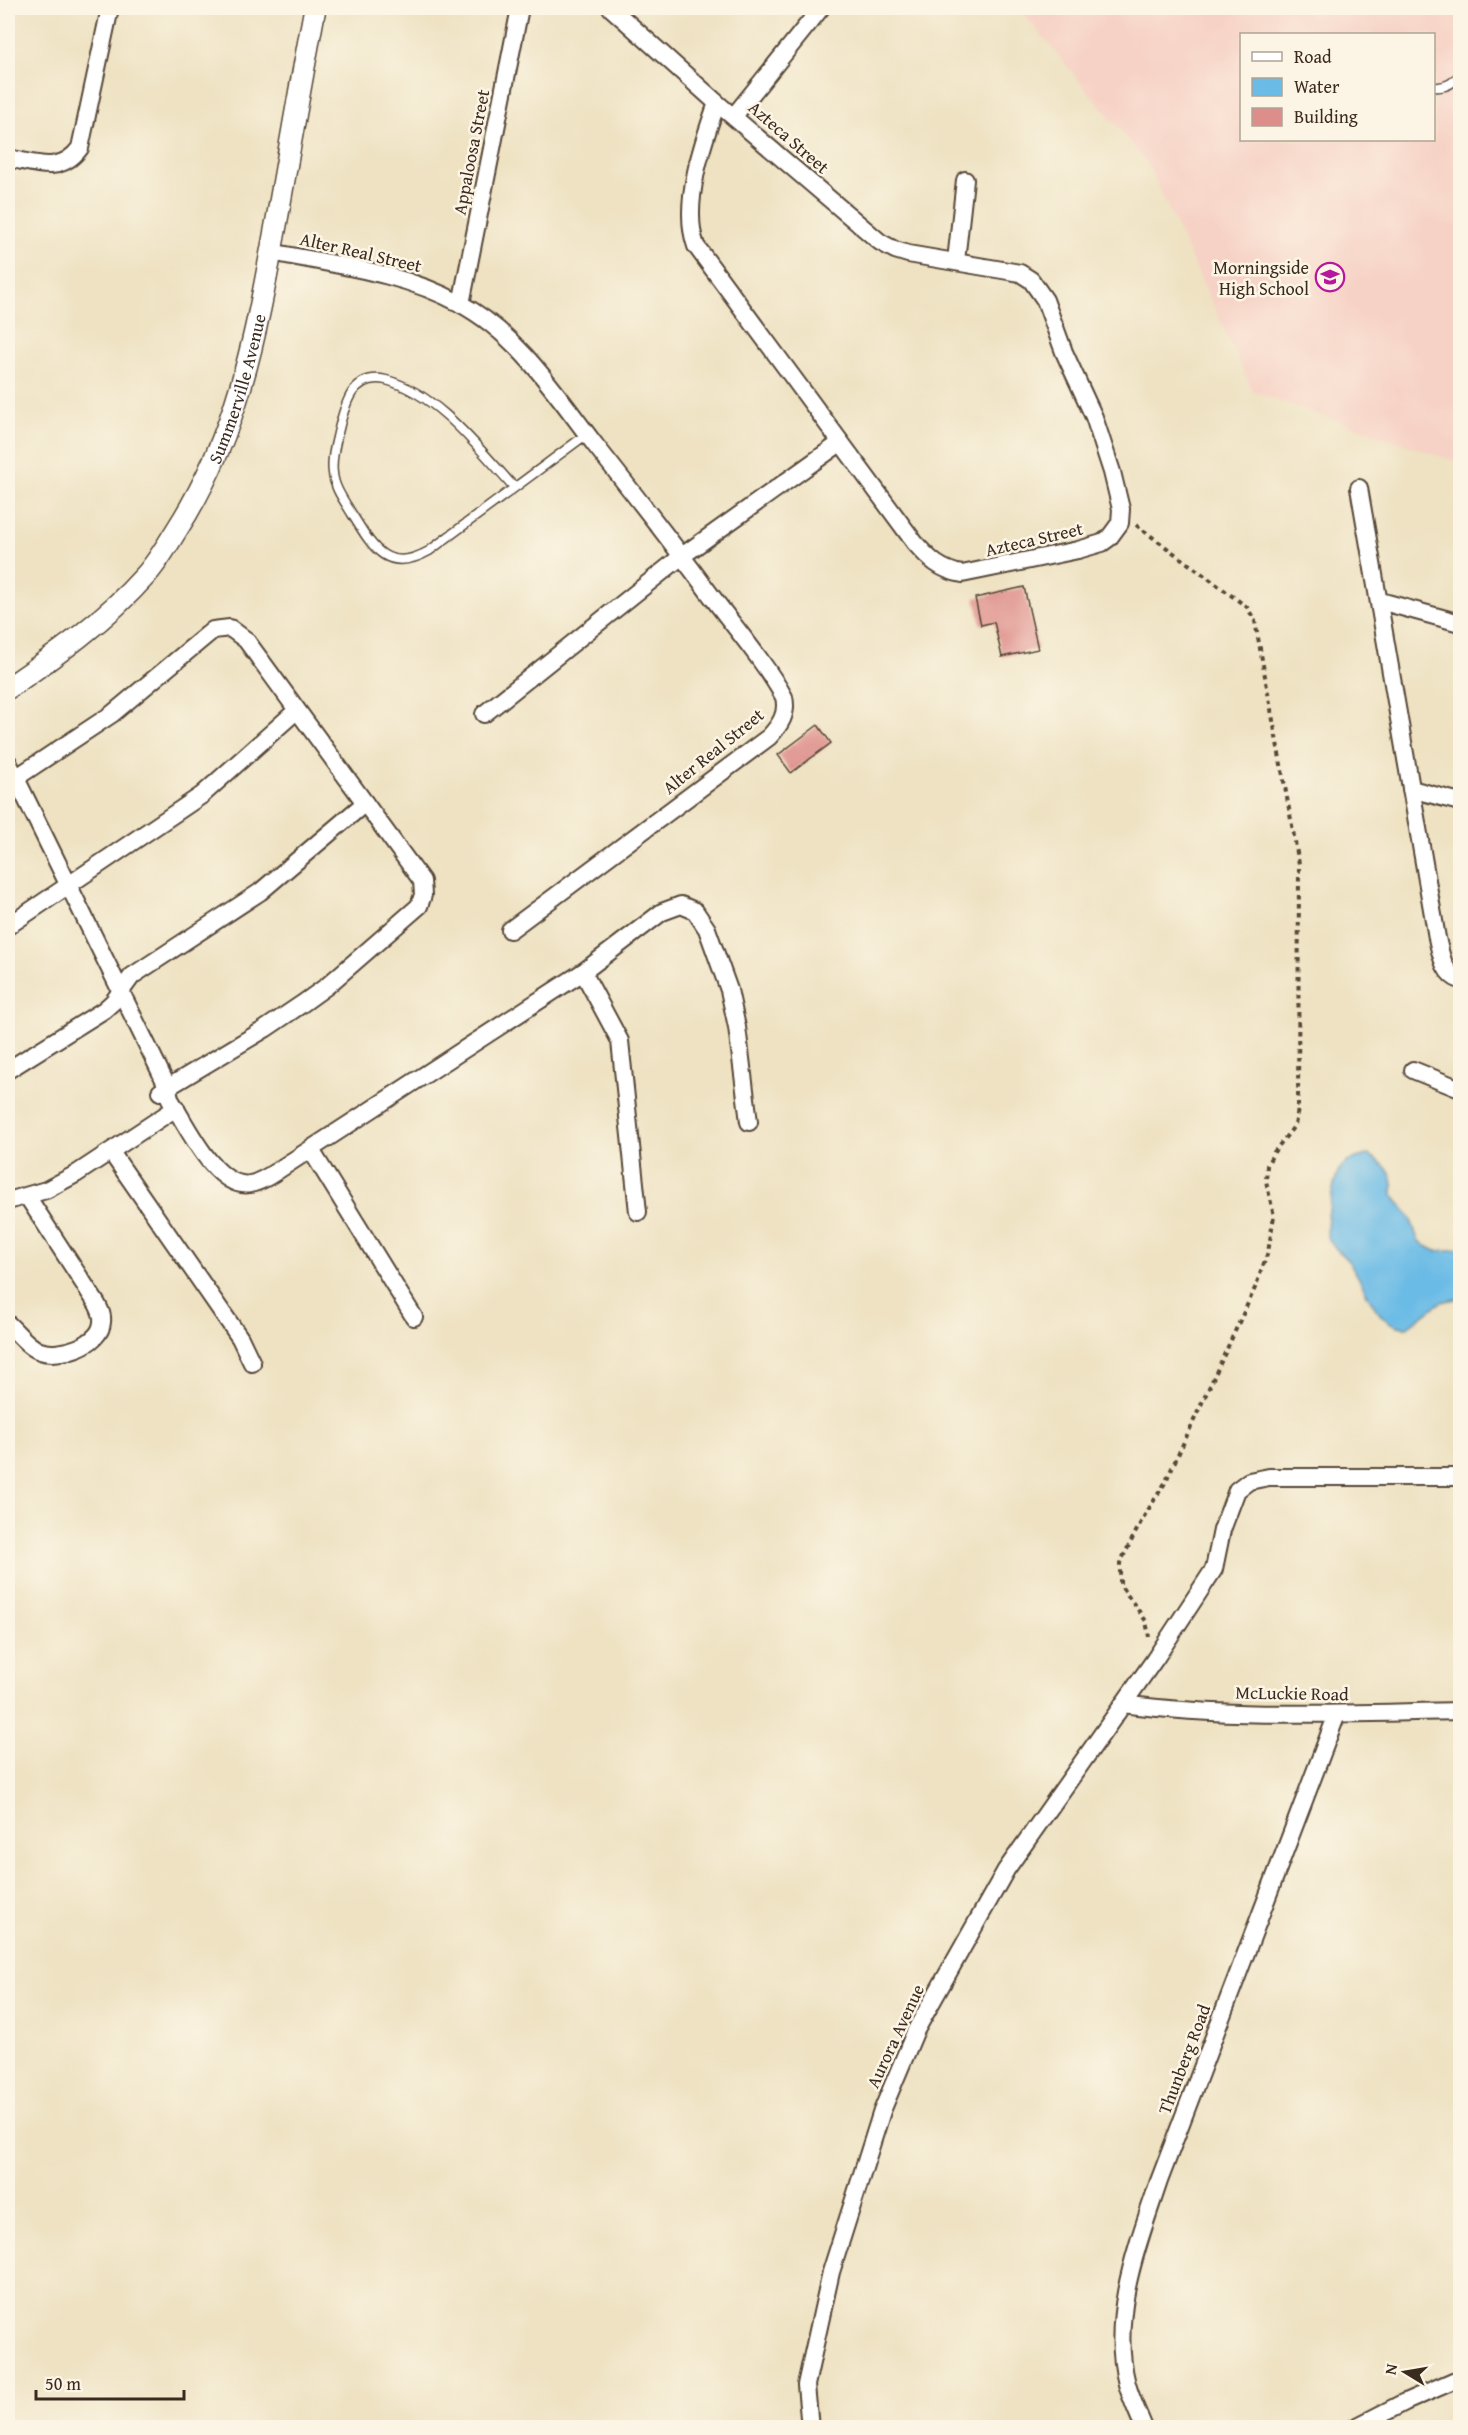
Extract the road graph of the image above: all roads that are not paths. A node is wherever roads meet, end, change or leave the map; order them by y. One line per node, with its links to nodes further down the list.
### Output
1 (110, 8): 10 (street)
2 (315, 8): 12 (street, Summerville Avenue)
3 (520, 8): 14 (street, Appaloosa Street)
4 (611, 8): 8 (street, Azteca Street)
5 (821, 8): 9 (street)
6 (1461, 74): 7 (lane)
7 (1435, 87)
8 (717, 103): 9 (street, Azteca Street); 16 (street, Azteca Street)
9 (734, 116): 13 (street, Azteca Street)
10 (8, 158)
11 (965, 180): 13 (street)
12 (271, 252): 14 (street, Alter Real Street); 22 (street, Summerville Avenue)
13 (956, 261): 16 (street, Azteca Street)
14 (461, 304): 15 (street, Alter Real Street)
15 (587, 434): 17 (lane); 19 (street, Alter Real Street)
16 (840, 443): 19 (street)
17 (514, 487): 17 (lane)
18 (1359, 488): 20 (street)
19 (682, 556): 24 (street); 32 (street, Alter Real Street)
20 (1380, 601): 21 (street); 27 (street)
21 (1461, 623)
22 (8, 688)
23 (296, 711): 26 (street); 29 (street); 30 (street)
24 (484, 714)
25 (8, 762): 26 (street)
26 (10, 782): 30 (street)
27 (1411, 789): 28 (street); 34 (street)
28 (1461, 802)
29 (365, 803): 35 (street); 39 (street)
30 (63, 887): 31 (street); 35 (street)
31 (8, 926)
32 (510, 930)
33 (583, 972): 40 (street); 41 (street); 45 (street)
34 (1461, 980)
35 (117, 997): 36 (street); 39 (street)
36 (8, 1070)
37 (1413, 1070): 38 (street)
38 (1461, 1089)
39 (168, 1097): 41 (street); 42 (street)
40 (749, 1122)
41 (311, 1150): 46 (street)
42 (111, 1152): 43 (street); 48 (street)
43 (27, 1196): 44 (street); 47 (street)
44 (8, 1202)
45 (638, 1212)
46 (414, 1317)
47 (8, 1324)
48 (252, 1363)
49 (1461, 1477): 50 (street, Aurora Avenue)
50 (1123, 1704): 52 (street, McLuckie Road); 54 (street, Aurora Avenue)
51 (1461, 1711): 52 (street, McLuckie Road)
52 (1337, 1714): 55 (street, Thunberg Road)
53 (1461, 2378): 56 (street)
54 (810, 2427)
55 (1144, 2427)
56 (1354, 2427)

